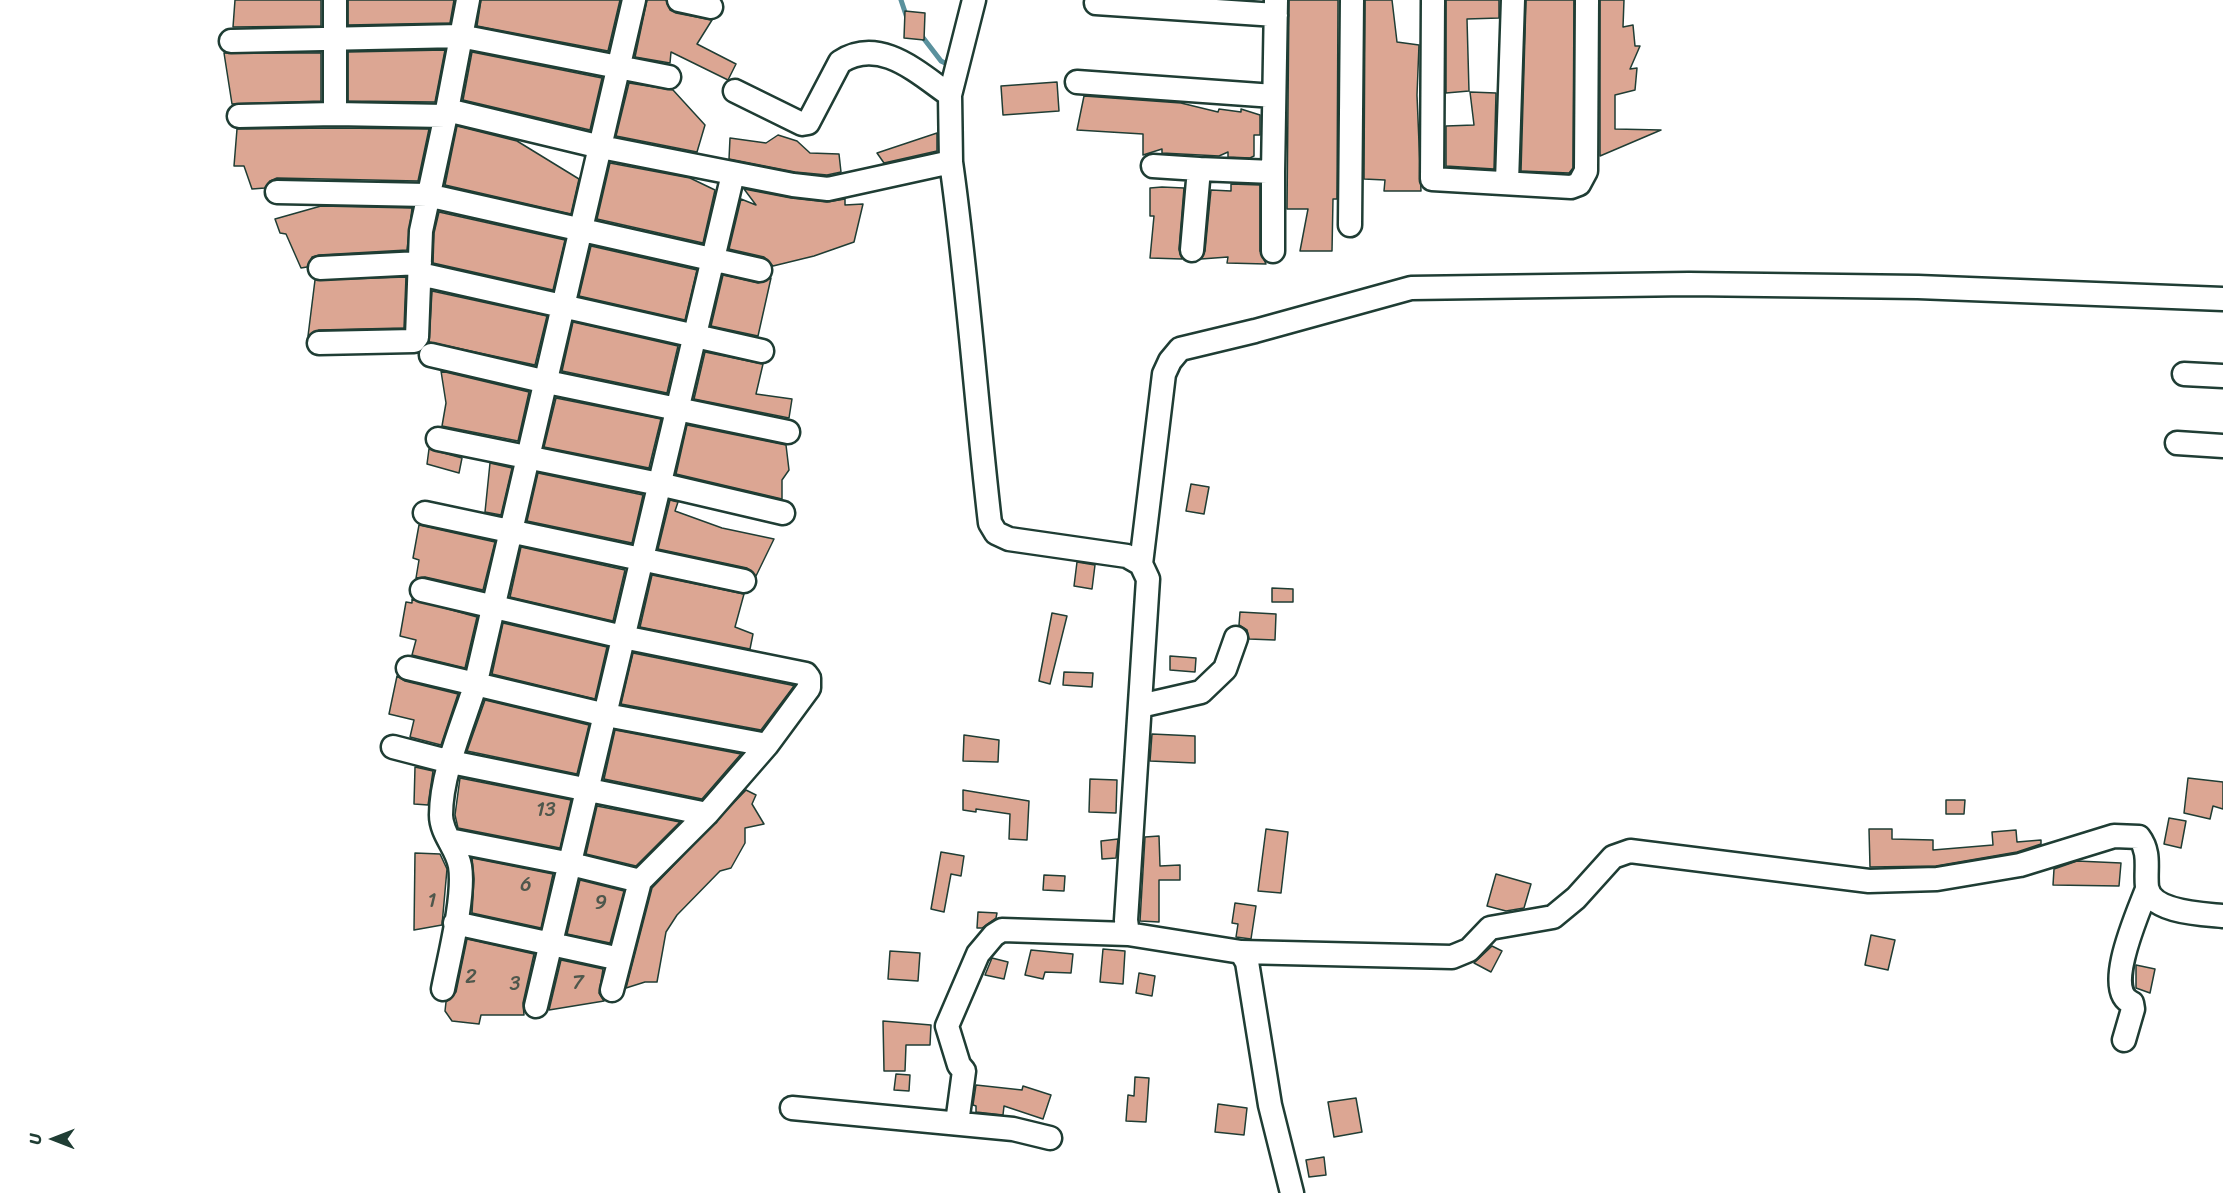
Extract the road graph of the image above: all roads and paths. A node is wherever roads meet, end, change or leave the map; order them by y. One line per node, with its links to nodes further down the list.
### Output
1 (335, 0): 14 (street)
2 (468, 0): 13 (street)
3 (634, 0): 16 (street)
4 (679, 0): 11 (street)
5 (974, 0): 20 (street)
6 (1352, 0): 34 (street)
7 (1433, 0): 31 (street)
8 (1513, 0): 31 (street)
9 (1587, 0): 31 (street)
10 (1096, 3): 12 (street)
11 (711, 7)
12 (1276, 8): 21 (street)
13 (460, 36): 14 (street); 16 (street); 22 (street)
14 (335, 39): 15 (street); 23 (street)
15 (231, 41)
16 (619, 68): 17 (street); 25 (street)
17 (669, 76)
18 (1077, 82): 21 (street)
19 (735, 91): 20 (street)
20 (950, 95): 26 (street)
21 (1275, 96): 29 (street)
22 (446, 113): 23 (street); 25 (street); 33 (street)
23 (335, 114): 24 (street)
24 (239, 116)
25 (601, 147): 30 (street); 35 (street)
26 (951, 162): 30 (street); 62 (street)
27 (1153, 166): 28 (street)
28 (1199, 169): 29 (street); 36 (street)
29 (1273, 172): 37 (street)
30 (733, 174): 38 (street)
31 (1507, 182)
32 (277, 192): 33 (street)
33 (427, 195): 35 (street); 40 (street)
34 (1350, 225)
35 (579, 227): 38 (street); 43 (street)
36 (1192, 250)
37 (1273, 251)
38 (712, 259): 41 (street); 44 (street)
39 (320, 268): 40 (street)
40 (420, 269): 43 (street); 45 (street)
41 (760, 270)
42 (2223, 299): 62 (street)
43 (563, 306): 44 (street); 50 (street)
44 (696, 334): 46 (street); 51 (street)
45 (319, 343)
46 (762, 351)
47 (431, 355): 50 (street)
48 (2184, 374): 49 (street)
49 (2223, 376)
50 (547, 382): 51 (street); 56 (street)
51 (677, 409): 52 (street); 57 (street)
52 (788, 432)
53 (438, 439): 56 (street)
54 (2177, 443): 55 (street)
55 (2223, 446)
56 (528, 457): 57 (street); 60 (street)
57 (659, 484): 59 (street); 61 (street)
58 (425, 513): 60 (street)
59 (783, 513)
60 (511, 530): 61 (street); 65 (street)
61 (641, 561): 63 (street); 66 (street)
62 (1141, 564): 70 (street)
63 (744, 581)
64 (422, 590): 65 (street)
65 (493, 607): 66 (street); 69 (street)
66 (623, 637): 71 (street); 72 (street)
67 (1236, 638): 70 (street)
68 (408, 668): 69 (street)
69 (475, 686): 71 (street); 74 (street)
70 (1140, 706): 83 (street)
71 (606, 715): 72 (street); 75 (street)
72 (766, 746): 76 (street)
73 (393, 747): 74 (street)
74 (451, 762): 75 (street); 77 (street)
75 (588, 789): 76 (street); 78 (street)
76 (707, 814): 79 (street)
77 (449, 840): 78 (street); 82 (street)
78 (571, 864): 79 (street); 84 (street)
79 (640, 881): 86 (street)
80 (2147, 889): 81 (street); 85 (street); 90 (street)
81 (2223, 916)
82 (455, 923): 84 (street); 87 (street)
83 (1128, 934): 85 (street); 92 (street)
84 (552, 944): 86 (street); 89 (street)
85 (1241, 952): 94 (street)
86 (620, 959): 88 (street)
87 (443, 989)
88 (612, 990)
89 (536, 1006)
90 (2124, 1040)
91 (792, 1108): 92 (street)
92 (957, 1123): 93 (street)
93 (1050, 1137)
94 (1292, 1193)

